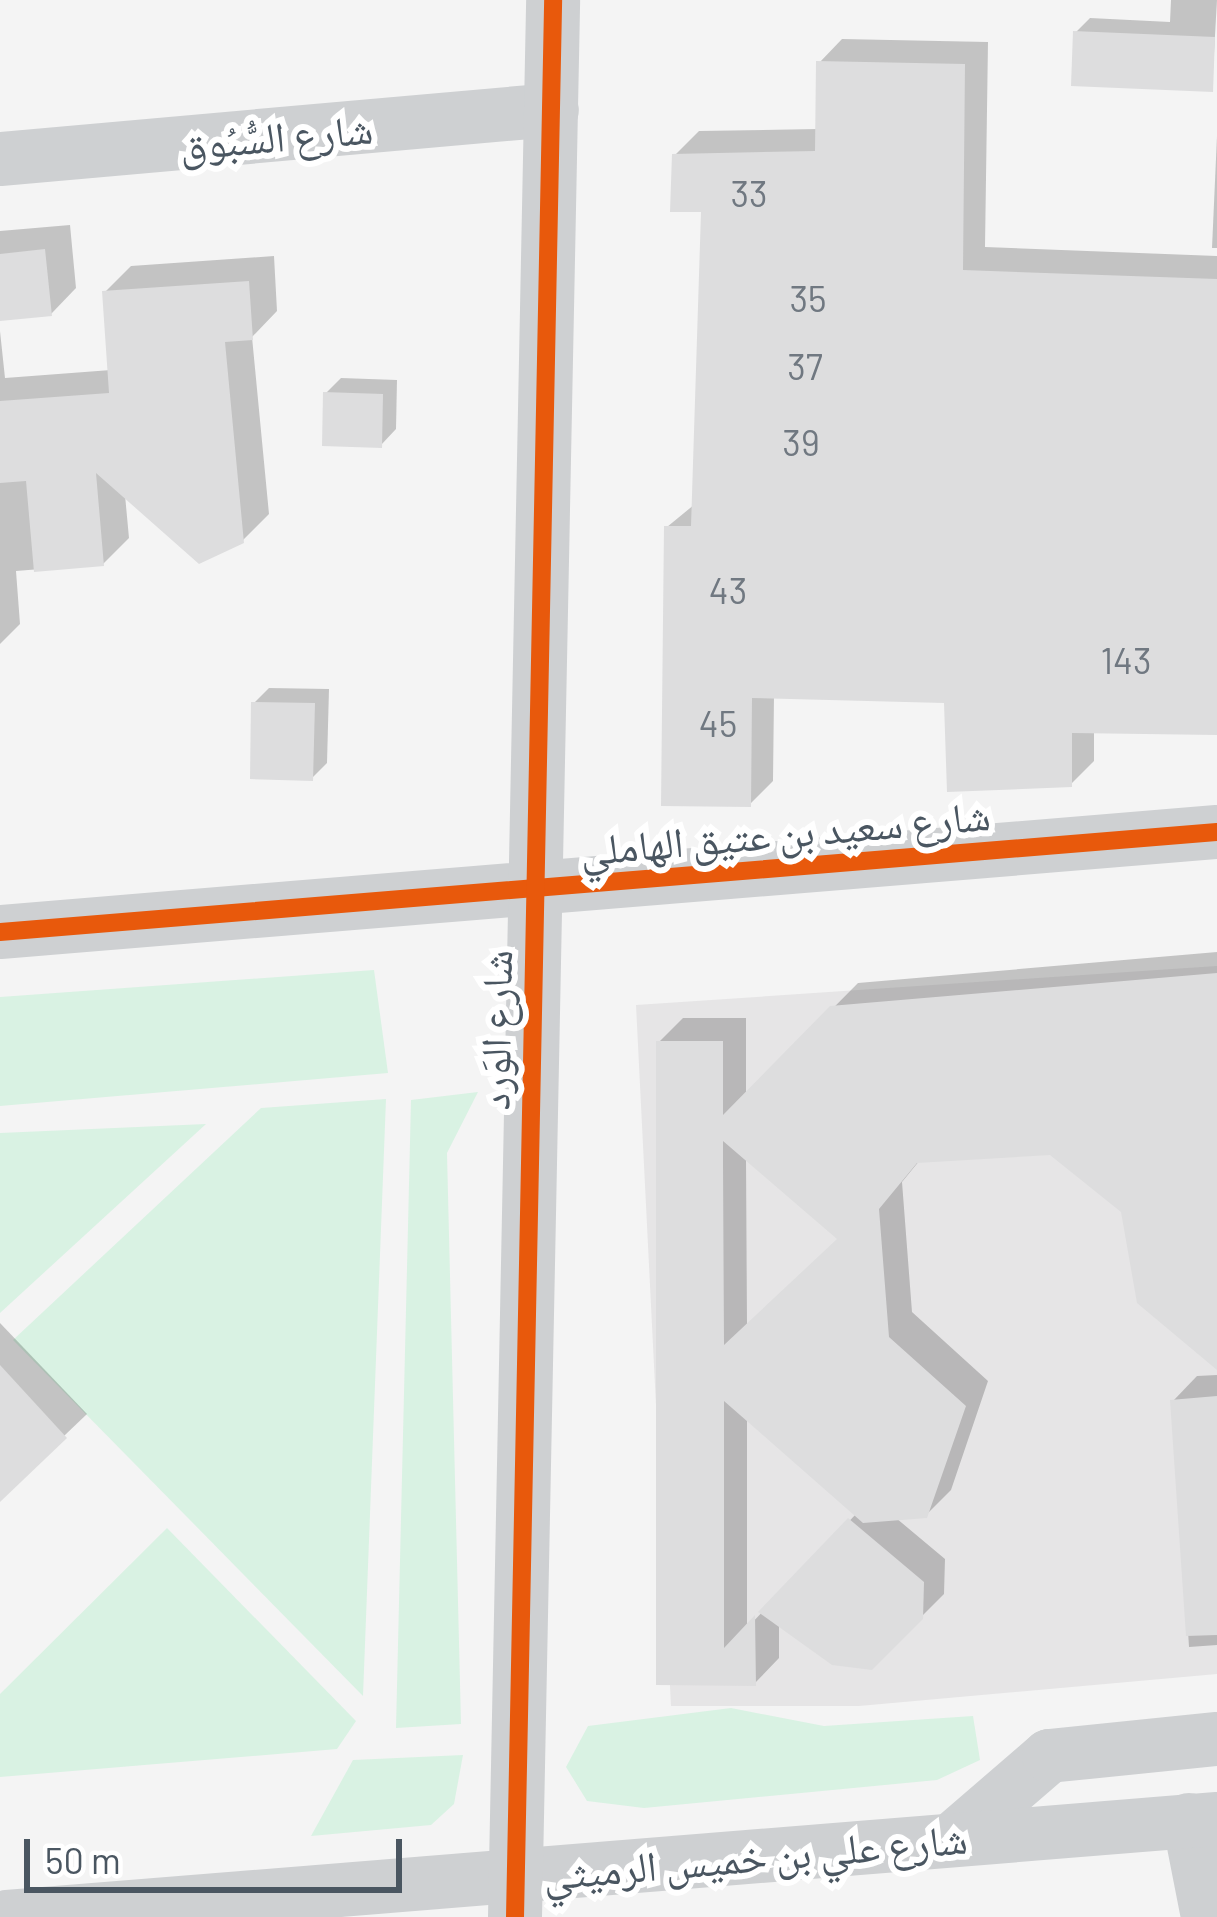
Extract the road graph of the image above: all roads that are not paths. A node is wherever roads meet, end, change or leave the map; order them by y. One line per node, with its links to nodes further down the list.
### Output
1 (553, 0): 2 (street, شارع الوَرد)
2 (552, 110): 3 (street, شارع السُّبُوق); 5 (street, شارع الوَرد)
3 (0, 159)
4 (1217, 832): 5 (street, شارع سعيد بن عتيق الهاملي)
5 (534, 888): 6 (street, شارع سعيد بن عتيق الهاملي); 10 (street, شارع الوَرد)
6 (0, 932)
7 (1217, 1739): 9 (street)
8 (1203, 1820): 9 (street, شارع علي بن خميس الرميثي); 12 (street)
9 (953, 1839): 10 (street, شارع علي بن خميس الرميثي)
10 (513, 1896): 11 (street, شارع علي بن خميس الرميثي)
11 (7, 1917)
12 (1208, 1917)

